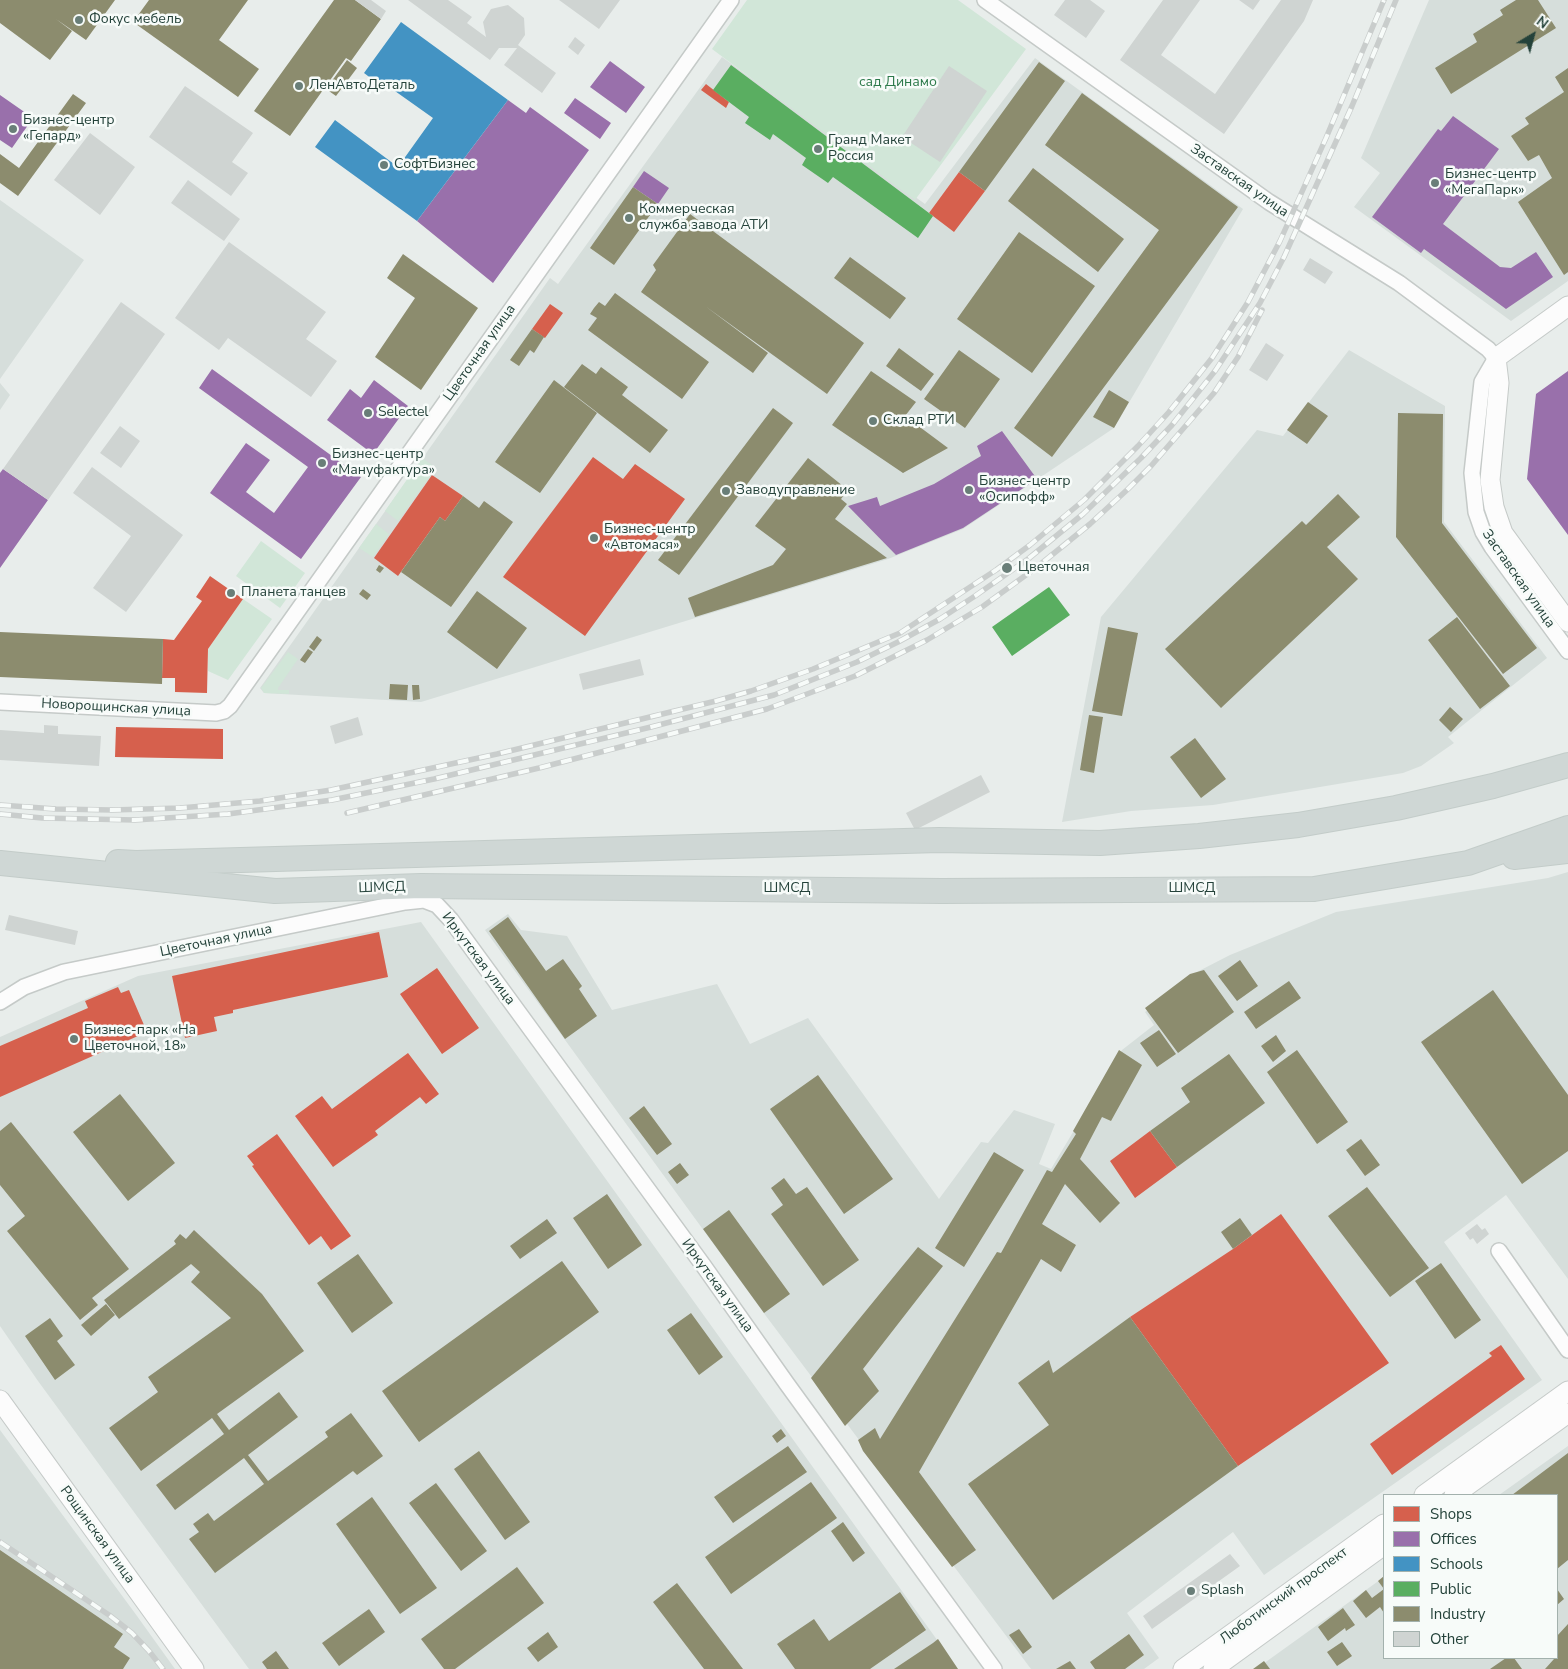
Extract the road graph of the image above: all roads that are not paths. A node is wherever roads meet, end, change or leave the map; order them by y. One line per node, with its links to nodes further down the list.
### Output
1 (732, 0): 8 (street, Цветочная улица)
2 (985, 0): 4 (street, Заставская улица)
3 (1568, 306): 4 (street)
4 (1496, 358): 5 (street, Заставская улица); 6 (street, Заставская улица)
5 (1568, 622)
6 (1568, 651)
7 (0, 702): 8 (street, Новорощинская улица)
8 (230, 706)
9 (1568, 765): 12 (main road)
10 (1568, 828): 14 (main road, ШМСД)
11 (1568, 851): 14 (main road)
12 (0, 853)
13 (0, 863): 14 (main road, ШМСД)
14 (1468, 863)
15 (437, 905): 16 (street, Цветочная улица); 27 (street, Иркутская улица)
16 (0, 1002)
17 (1499, 1251): 18 (street)
18 (1568, 1350)
19 (1568, 1391): 22 (street)
20 (0, 1400): 26 (street, Рощинская улица)
21 (1568, 1413): 23 (street)
22 (1425, 1494)
23 (1455, 1494)
24 (1383, 1525): 28 (street, Люботинский проспект)
25 (1383, 1546): 29 (street, Люботинский проспект)
26 (194, 1669)
27 (994, 1669)
28 (1183, 1669)
29 (1213, 1669)

